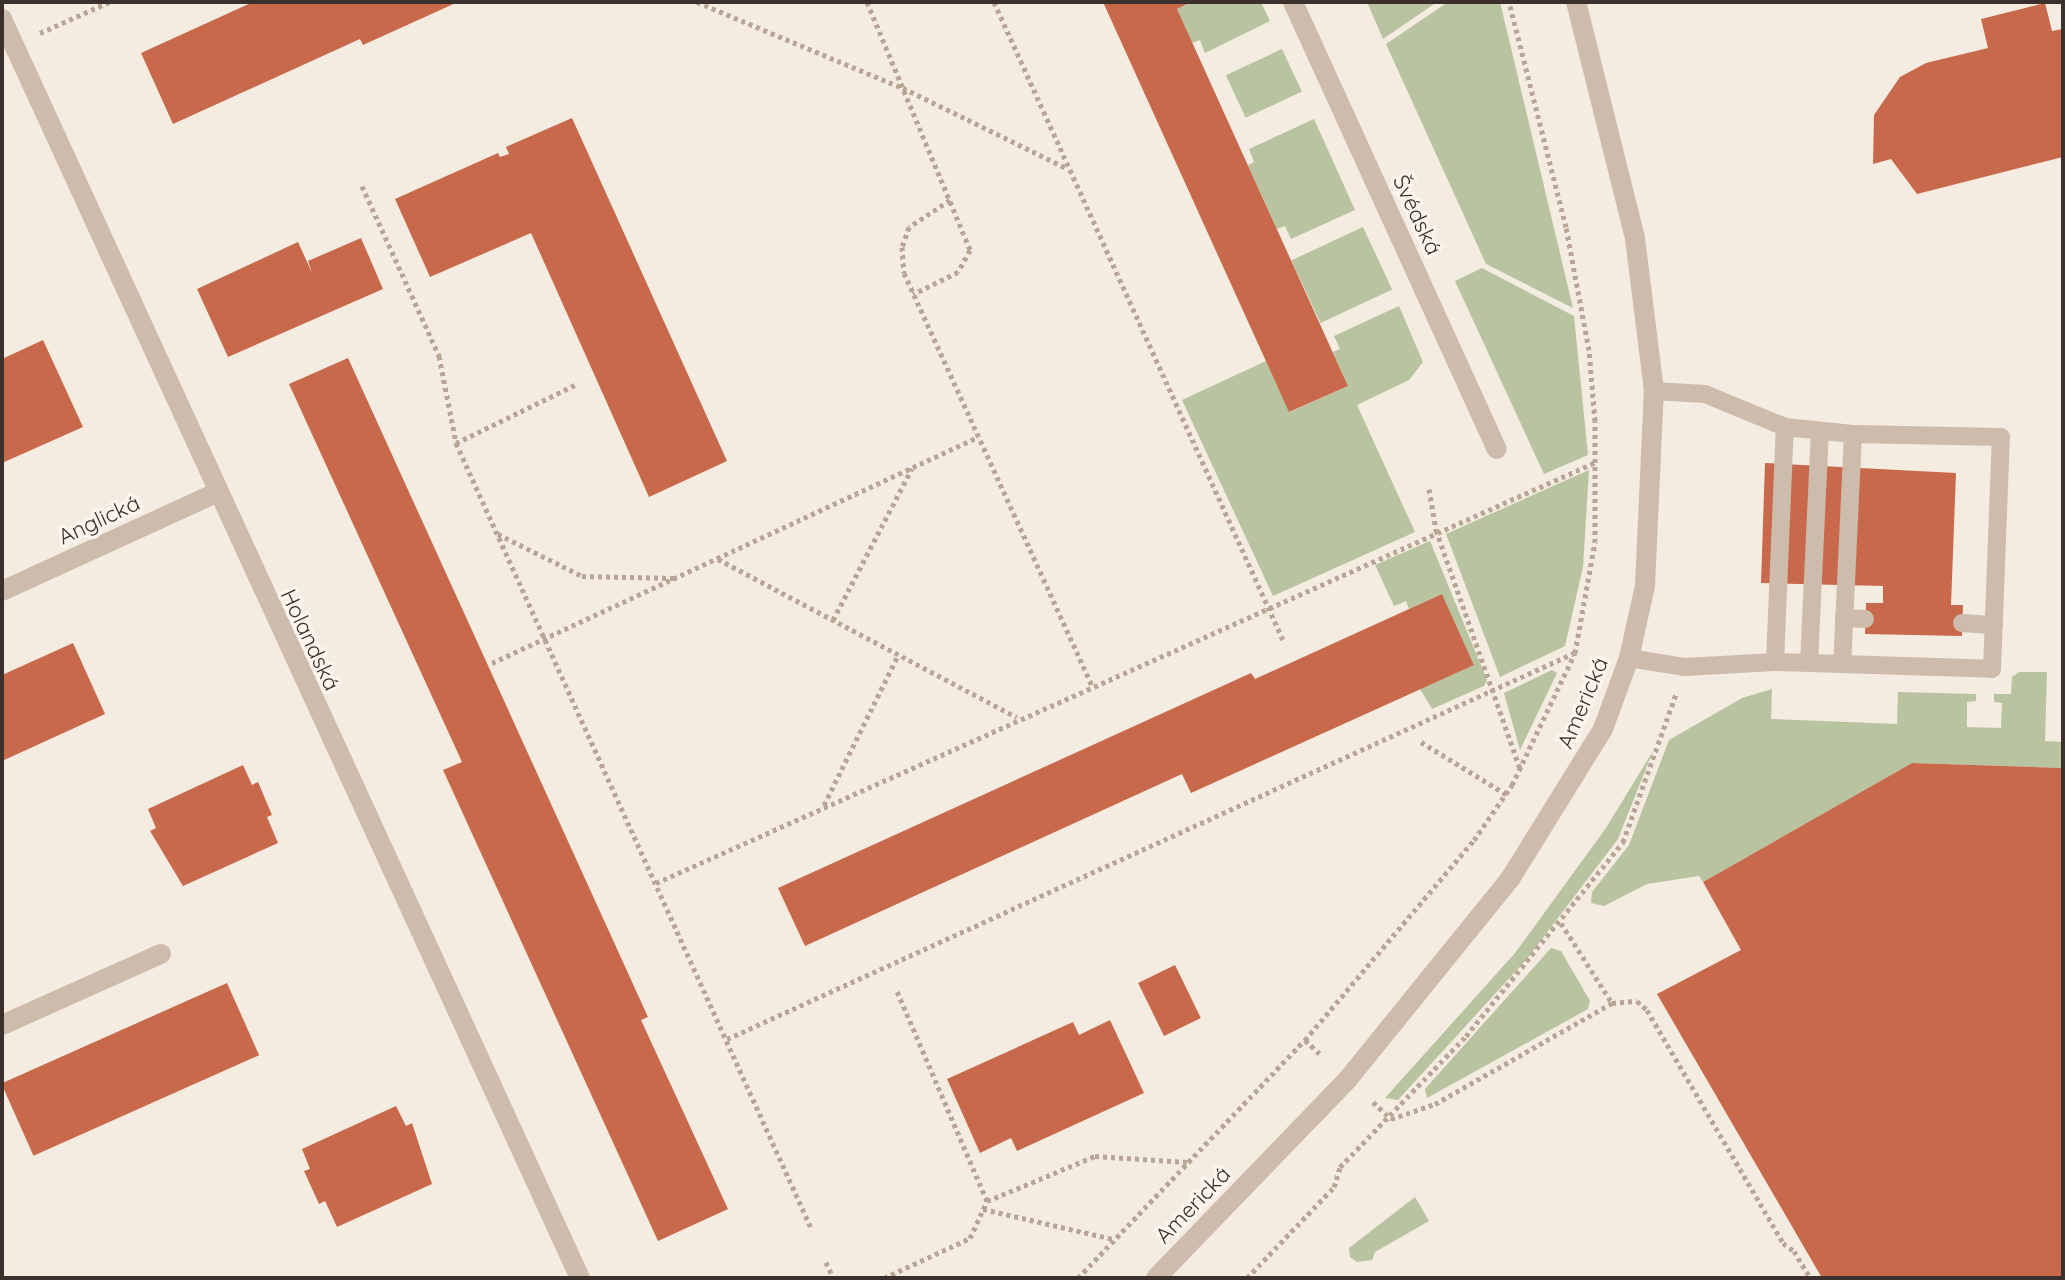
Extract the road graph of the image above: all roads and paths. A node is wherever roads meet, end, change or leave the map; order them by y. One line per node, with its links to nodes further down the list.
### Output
1 (109, 2): 9 (path)
2 (697, 2): 10 (path)
3 (867, 2): 10 (path)
4 (994, 2): 11 (path)
5 (1293, 2): 22 (street, Švédská)
6 (1509, 2): 23 (path)
7 (1576, 2): 16 (street, Americká)
8 (2, 19): 9 (street, Holandská)
9 (14, 45): 26 (street, Holandská)
10 (903, 88): 11 (path); 13 (path)
11 (1069, 169): 32 (path)
12 (362, 186): 21 (path)
13 (950, 200): 14 (path); 14 (path)
14 (913, 294): 20 (path)
15 (577, 384): 21 (path)
16 (1654, 391): 17 (lane); 42 (street, Americká)
17 (1785, 427): 18 (lane); 43 (lane)
18 (1820, 432): 19 (lane); 45 (lane)
19 (1853, 434): 33 (lane); 37 (lane)
20 (978, 437): 24 (path); 48 (path)
21 (456, 443): 28 (path)
22 (1497, 449)
23 (1596, 462): 27 (path); 40 (path)
24 (912, 468): 29 (path); 35 (path)
25 (1429, 489): 27 (path)
26 (216, 493): 31 (street, Anglická); 72 (street, Holandská)
27 (1436, 530): 32 (path); 49 (path)
28 (497, 534): 30 (path); 38 (path)
29 (717, 558): 30 (path); 35 (path)
30 (675, 578): 38 (path)
31 (2, 591)
32 (1269, 605): 39 (path); 48 (path)
33 (1844, 618): 34 (lane); 46 (lane)
34 (1865, 619)
35 (833, 620): 41 (path)
36 (1962, 623): 37 (lane)
37 (1994, 625): 46 (lane)
38 (545, 639): 44 (path); 55 (path)
39 (1283, 640)
40 (1575, 653): 49 (path); 52 (path)
41 (898, 655): 50 (path); 54 (path)
42 (1629, 658): 47 (lane); 76 (street, Americká)
43 (1775, 662): 45 (lane); 47 (lane)
44 (492, 663)
45 (1809, 663): 46 (lane)
46 (1842, 664)
47 (1685, 667): 56 (path)
48 (1092, 685): 50 (path)
49 (1494, 688): 52 (path); 61 (path)
50 (1017, 718): 54 (path)
51 (1421, 742): 53 (path)
52 (1520, 770): 53 (path)
53 (1506, 794): 62 (path)
54 (823, 806): 55 (path)
55 (656, 883): 61 (path)
56 (1561, 923): 59 (path); 65 (path)
57 (161, 954): 60 (street)
58 (897, 991): 67 (path)
59 (1612, 1003): 65 (path); 78 (path)
60 (2, 1025)
61 (727, 1039): 69 (path)
62 (1305, 1040): 63 (path); 66 (path)
63 (1320, 1054)
64 (1373, 1102): 65 (path)
65 (1391, 1119): 77 (path)
66 (1187, 1162): 67 (path); 70 (path)
67 (987, 1201): 68 (path)
68 (983, 1209): 70 (path); 74 (path)
69 (812, 1230)
70 (1114, 1240): 75 (path)
71 (826, 1262): 73 (path)
72 (580, 1278)
73 (833, 1278)
74 (884, 1278)
75 (1078, 1278)
76 (1156, 1278)
77 (1247, 1278)
78 (1810, 1278)

